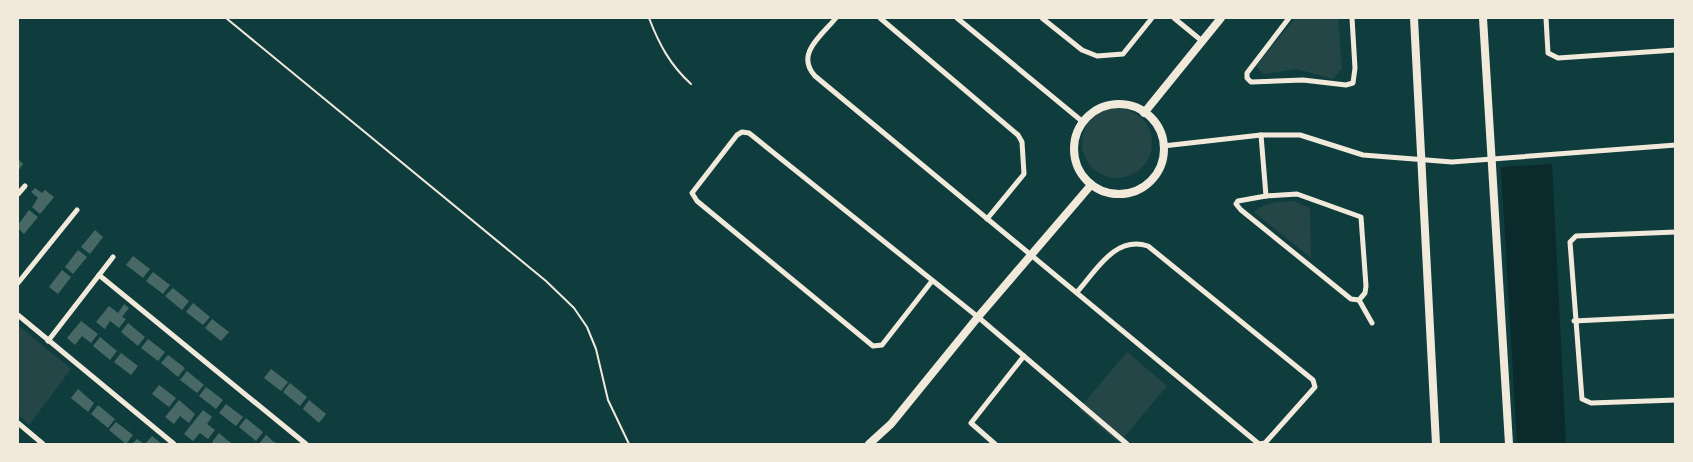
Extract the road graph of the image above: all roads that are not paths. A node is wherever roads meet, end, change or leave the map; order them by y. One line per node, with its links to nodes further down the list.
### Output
1 (836, 18): 27 (street)
2 (880, 18): 27 (street)
3 (957, 18): 16 (street)
4 (1042, 18): 5 (street)
5 (1152, 18)
6 (1174, 18): 13 (street)
7 (1221, 18): 13 (street)
8 (1289, 18): 9 (street)
9 (1352, 18)
10 (1414, 18): 21 (street)
11 (1483, 18): 20 (street)
12 (1546, 18): 14 (street)
13 (1202, 41): 15 (street)
14 (1676, 50)
15 (1144, 113): 16 (street); 19 (street)
16 (1083, 122): 22 (street)
17 (1261, 135): 19 (street); 21 (street); 25 (street)
18 (1676, 145): 20 (street)
19 (1164, 146): 22 (street)
20 (1490, 159): 21 (street); 52 (street)
21 (1421, 160): 51 (street)
22 (1091, 185): 29 (street)
23 (25, 186): 24 (street)
24 (18, 194)
25 (1266, 196): 35 (street); 35 (street)
26 (77, 210): 33 (street)
27 (987, 219): 29 (street)
28 (1676, 232): 39 (street)
29 (1031, 255): 34 (street); 38 (street)
30 (113, 257): 31 (street)
31 (99, 276): 41 (street); 47 (street)
32 (932, 281): 32 (street); 38 (street)
33 (18, 283)
34 (1077, 292): 34 (street)
35 (1359, 300): 40 (street)
36 (18, 315): 41 (street)
37 (1676, 316): 39 (street)
38 (978, 317): 42 (street); 48 (street)
39 (1574, 322): 43 (street)
40 (1372, 323)
41 (48, 342): 46 (street)
42 (1024, 356): 49 (street); 50 (street)
43 (1676, 400)
44 (18, 423): 45 (street)
45 (43, 444)
46 (174, 444)
47 (305, 444)
48 (869, 444)
49 (995, 444)
50 (1127, 444)
51 (1436, 444)
52 (1509, 444)

